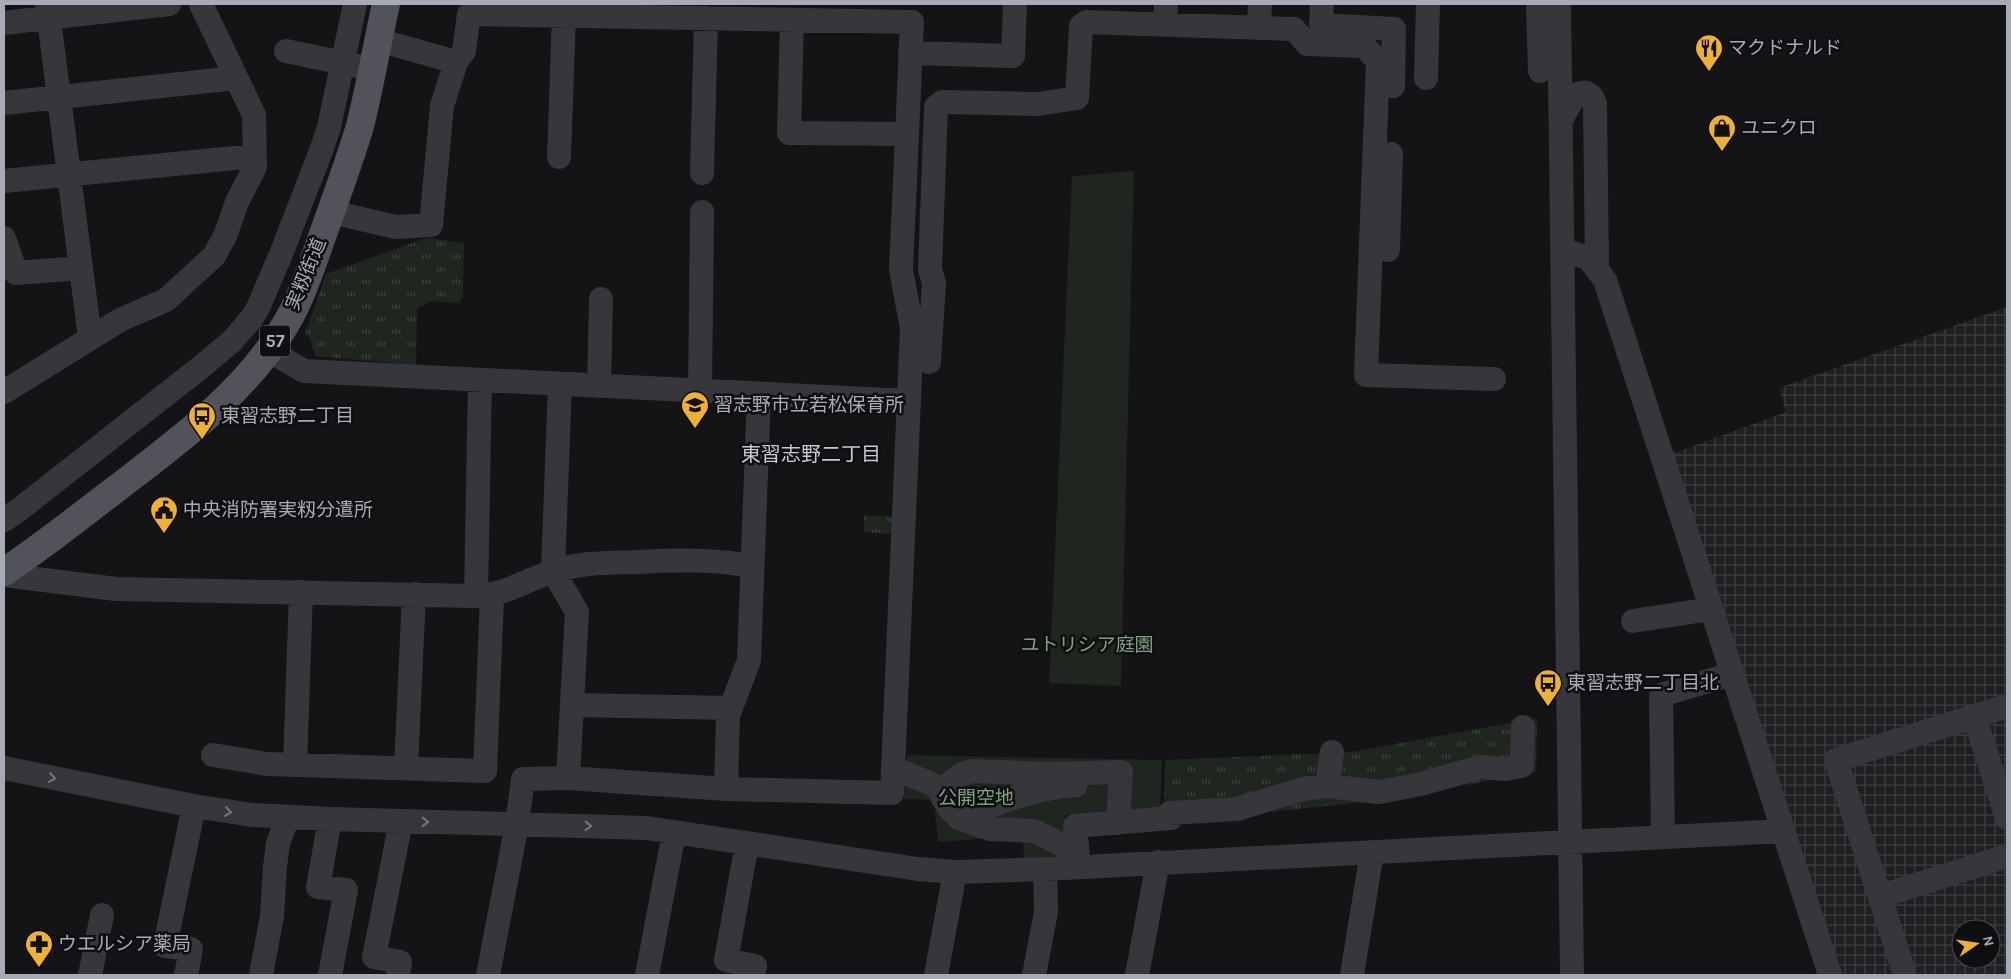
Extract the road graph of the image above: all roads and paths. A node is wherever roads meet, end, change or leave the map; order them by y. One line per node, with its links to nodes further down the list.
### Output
1 (169, 4): 11 (street)
2 (201, 4): 25 (street)
3 (355, 4): 22 (street)
4 (386, 4): 18 (main road, 実籾街道 / 57)
5 (1015, 4): 20 (street)
6 (1260, 4): 17 (street)
7 (1322, 4): 39 (street)
8 (1428, 4): 26 (street)
9 (1538, 4): 24 (street)
10 (1559, 4): 29 (street)
11 (48, 11): 16 (street); 27 (street)
12 (1165, 14): 17 (street); 46 (street)
13 (564, 16): 14 (street); 21 (street); 32 (street)
14 (706, 18): 15 (street); 33 (street)
15 (792, 20): 20 (street); 30 (street)
16 (4, 23)
17 (1260, 28): 47 (street)
18 (378, 40): 21 (street); 23 (main road, 実籾街道 / 57)
19 (286, 51): 22 (street)
20 (910, 53): 30 (street)
21 (456, 62): 36 (street)
22 (343, 63): 23 (street); 55 (street)
23 (372, 70): 36 (main road, 実籾街道 / 57)
24 (1540, 71)
25 (236, 78): 27 (street); 31 (street)
26 (1426, 78)
27 (59, 97): 28 (street); 34 (street)
28 (4, 103)
29 (1561, 120): 40 (street); 41 (street)
30 (907, 134): 54 (street)
31 (255, 156): 34 (street); 44 (street)
32 (559, 157)
33 (702, 172)
34 (69, 175): 35 (street); 42 (street)
35 (4, 181)
36 (331, 212): 45 (main road, 実籾街道 / 57)
37 (702, 212): 51 (street)
38 (4, 238): 42 (street)
39 (1388, 250)
40 (1563, 250): 41 (street); 90 (street)
41 (1597, 267): 62 (street)
42 (81, 268): 44 (street)
43 (601, 299): 50 (street)
44 (90, 338): 52 (street)
45 (268, 350): 48 (street); 58 (main road, 実籾街道 / 57)
46 (929, 362)
47 (1494, 379)
48 (480, 380): 49 (street); 61 (street)
49 (560, 384): 50 (street); 57 (street)
50 (599, 386): 51 (street)
51 (700, 391): 53 (street)
52 (4, 392)
53 (759, 394): 54 (street); 56 (street)
54 (908, 402): 74 (street)
55 (4, 520)
56 (752, 566): 57 (street); 67 (street)
57 (553, 572): 61 (street); 65 (street)
58 (4, 574): 59 (street)
59 (301, 592): 60 (street); 71 (street)
60 (414, 594): 61 (street); 73 (street)
61 (484, 596): 73 (street)
62 (1711, 609): 63 (street); 64 (street)
63 (1633, 622)
64 (1732, 674): 87 (street); 89 (street)
65 (572, 705): 67 (street); 75 (street)
66 (2007, 706): 68 (street)
67 (731, 708): 77 (street)
68 (1974, 716): 81 (street); 97 (street)
69 (1523, 727): 85 (street)
70 (213, 755): 71 (street)
71 (295, 765): 73 (street)
72 (4, 768): 79 (street, one-way to 79)
73 (406, 768)
74 (893, 768): 77 (street); 78 (street)
75 (568, 778): 77 (street); 86 (street)
76 (1120, 786): 78 (street); 84 (street); 85 (street)
77 (726, 789)
78 (942, 798): 84 (street)
79 (194, 806): 80 (street, one-way to 80); 100 (street)
80 (288, 817): 82 (street); 101 (street)
81 (2007, 818)
82 (330, 819): 83 (street); 102 (street)
83 (401, 821): 86 (street, one-way to 86); 103 (street)
84 (967, 821): 85 (street)
85 (1118, 823)
86 (517, 824): 88 (street, one-way to 88); 104 (street)
87 (1783, 831): 89 (street); 112 (street)
88 (674, 833): 91 (street); 105 (street)
89 (1663, 837): 90 (street)
90 (1569, 841): 92 (street); 111 (street)
91 (747, 844): 96 (street); 106 (street)
92 (1372, 852): 94 (street); 110 (street)
93 (2007, 856): 97 (street)
94 (1158, 862): 95 (street); 109 (street)
95 (1045, 869): 96 (street); 108 (street)
96 (955, 872): 107 (street)
97 (1881, 896): 113 (street)
98 (102, 916): 99 (street)
99 (90, 975)
100 (186, 975)
101 (261, 975)
102 (330, 975)
103 (398, 975)
104 (488, 975)
105 (647, 975)
106 (753, 975)
107 (936, 975)
108 (1034, 975)
109 (1137, 975)
110 (1352, 975)
111 (1572, 975)
112 (1830, 975)
113 (1906, 975)

